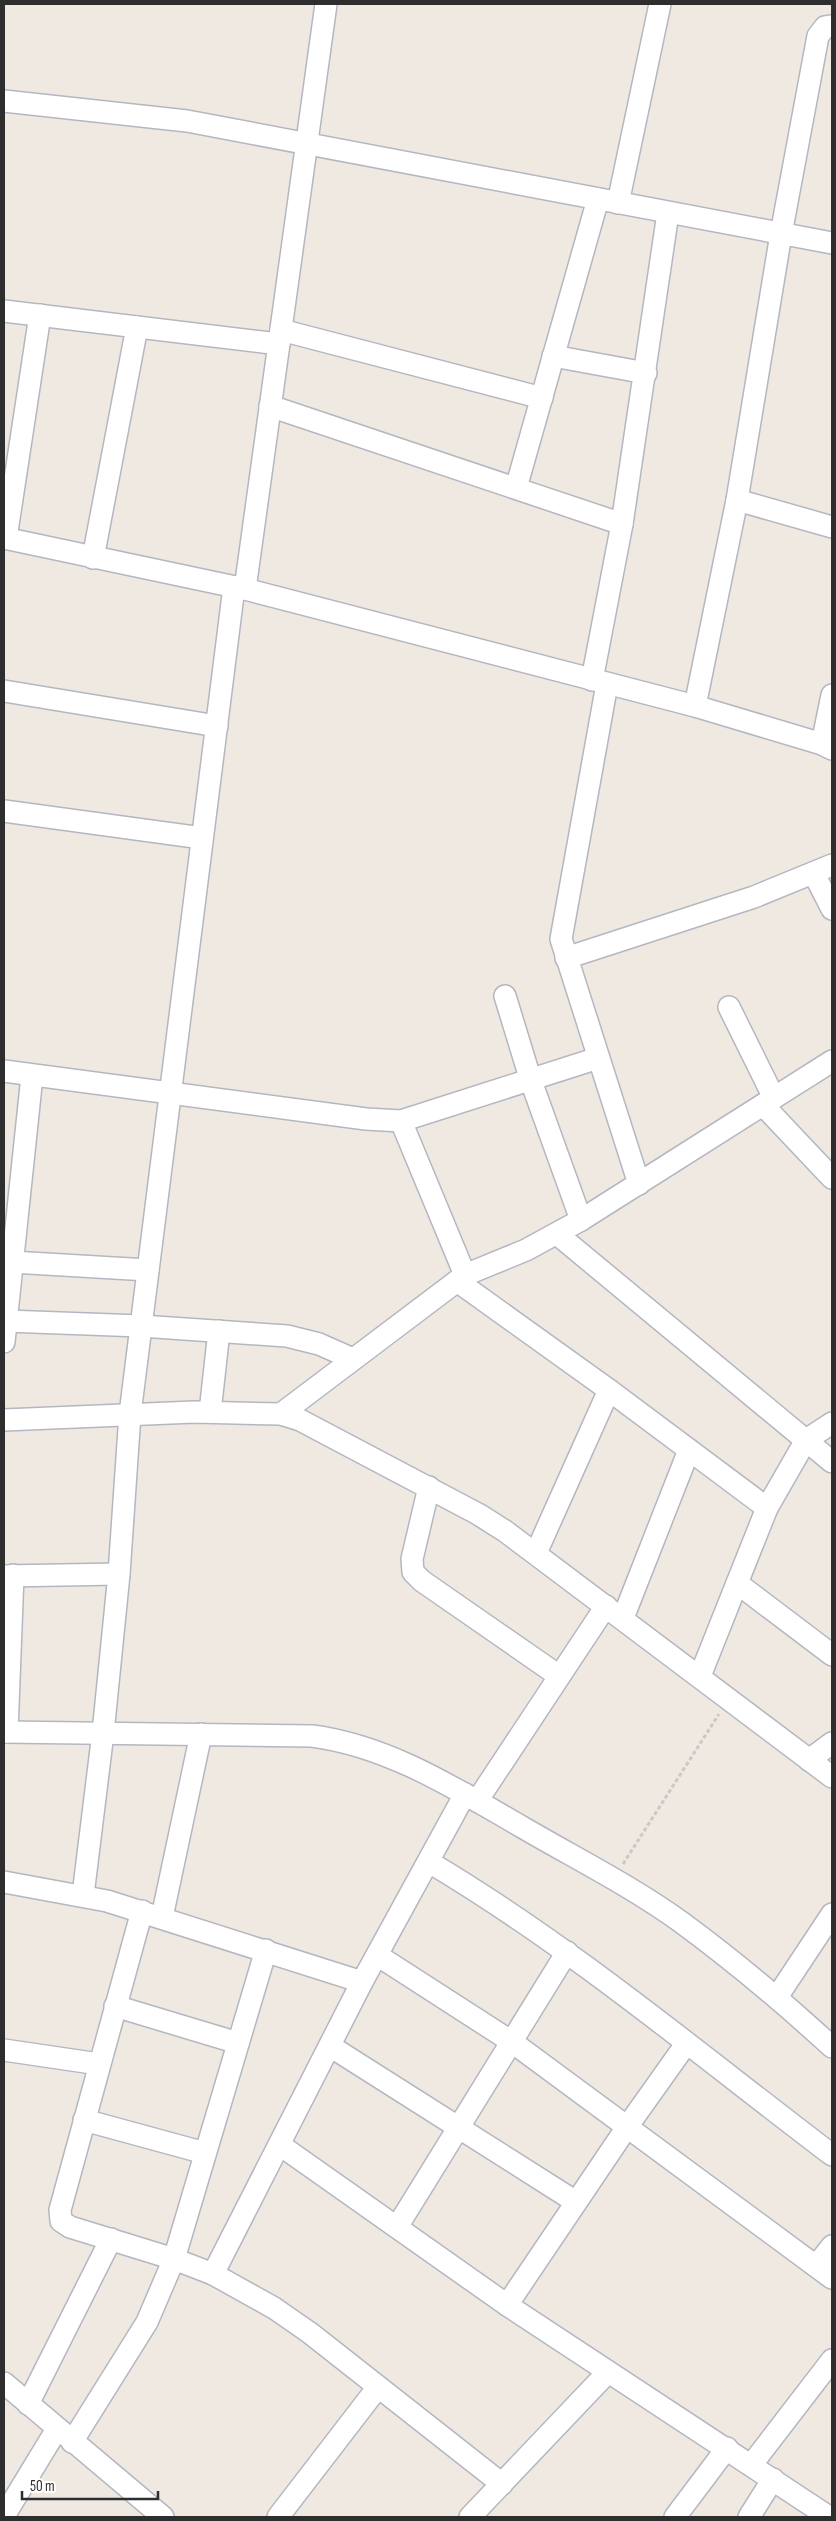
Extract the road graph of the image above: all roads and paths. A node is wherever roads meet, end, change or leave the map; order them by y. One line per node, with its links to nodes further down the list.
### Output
1 (326, 4): 5 (street)
2 (660, 4): 6 (street)
3 (832, 26): 8 (street)
4 (4, 101): 5 (street)
5 (306, 143): 6 (street); 13 (street)
6 (608, 201): 7 (street); 14 (street)
7 (668, 212): 8 (street); 15 (street)
8 (782, 234): 9 (street); 19 (street)
9 (832, 243)
10 (4, 311): 11 (street)
11 (40, 315): 12 (street); 22 (street)
12 (137, 327): 13 (street); 23 (street)
13 (280, 337): 16 (street); 17 (street)
14 (553, 356): 15 (street); 16 (street)
15 (646, 373): 20 (street)
16 (542, 398): 18 (street)
17 (270, 406): 18 (street); 24 (street)
18 (516, 488): 20 (street)
19 (737, 500): 21 (street); 28 (street)
20 (622, 524): 25 (street)
21 (832, 527)
22 (5, 538): 23 (street)
23 (93, 558): 24 (street)
24 (239, 588): 25 (street); 29 (street)
25 (599, 682): 28 (street); 35 (street)
26 (4, 691): 29 (street)
27 (832, 695): 30 (street)
28 (694, 706): 30 (street)
29 (216, 726): 32 (street)
30 (827, 747)
31 (4, 811): 32 (street)
32 (202, 838): 43 (street)
33 (823, 869): 34 (street); 35 (street)
34 (832, 909)
35 (566, 958): 38 (street)
36 (505, 996): 42 (street)
37 (729, 1006): 44 (street)
38 (598, 1058): 42 (street); 47 (street)
39 (832, 1061): 44 (street)
40 (4, 1071): 41 (street)
41 (32, 1076): 43 (street); 48 (street)
42 (531, 1081): 45 (street); 49 (street)
43 (170, 1093): 45 (street); 52 (street)
44 (768, 1102): 46 (street); 47 (street)
45 (401, 1121): 53 (street)
46 (832, 1178)
47 (639, 1184): 49 (street)
48 (11, 1202): 51 (street)
49 (581, 1220): 50 (street)
50 (557, 1234): 53 (street); 64 (street)
51 (12, 1262): 52 (street); 54 (street)
52 (148, 1270): 55 (street)
53 (461, 1278): 57 (street); 58 (street)
54 (5, 1321): 55 (street)
55 (141, 1326): 56 (street); 60 (street)
56 (219, 1332): 57 (street); 59 (street)
57 (353, 1359): 61 (street)
58 (609, 1390): 65 (street); 69 (street)
59 (210, 1412): 60 (street); 61 (street)
60 (130, 1414): 62 (street); 70 (street)
61 (282, 1414): 67 (street)
62 (4, 1420)
63 (832, 1423): 64 (street)
64 (806, 1440): 66 (street); 68 (street)
65 (689, 1450): 68 (street); 73 (street)
66 (832, 1462)
67 (429, 1487): 69 (street); 75 (street)
68 (767, 1508): 72 (street)
69 (536, 1553): 73 (street)
70 (119, 1574): 71 (street); 79 (street)
71 (8, 1576): 78 (street)
72 (737, 1583): 74 (street); 76 (street)
73 (615, 1612): 75 (street); 76 (street)
74 (832, 1655)
75 (559, 1676): 84 (street)
76 (700, 1676): 77 (street)
77 (729, 1699): 82 (street); 86 (path)
78 (5, 1732): 79 (street)
79 (103, 1732): 80 (street); 88 (street)
80 (201, 1734): 84 (street); 91 (street)
81 (832, 1743): 82 (street)
82 (809, 1760): 83 (street)
83 (832, 1777)
84 (471, 1798): 85 (street); 86 (street)
85 (429, 1862): 93 (street); 94 (street)
86 (612, 1880): 96 (street)
87 (4, 1882): 88 (street)
88 (83, 1895): 89 (street)
89 (142, 1912): 91 (street); 97 (street)
90 (832, 1914): 96 (street)
91 (162, 1918): 92 (street)
92 (266, 1950): 95 (street); 99 (street)
93 (567, 1952): 98 (street); 100 (street)
94 (377, 1955): 95 (street); 98 (street)
95 (362, 1982): 101 (street)
96 (777, 1997): 102 (street)
97 (115, 2006): 99 (street); 104 (street)
98 (512, 2042): 106 (street); 107 (street)
99 (238, 2043): 109 (street)
100 (686, 2044): 106 (street); 110 (street)
101 (330, 2046): 107 (street); 108 (street)
102 (832, 2047)
103 (4, 2050): 104 (street)
104 (99, 2064): 105 (street)
105 (84, 2120): 109 (street); 113 (street)
106 (627, 2127): 111 (street); 116 (street)
107 (459, 2128): 111 (street); 112 (street)
108 (280, 2145): 112 (street); 117 (street)
109 (205, 2153): 115 (street)
110 (832, 2155)
111 (576, 2202): 118 (street)
112 (398, 2227): 118 (street)
113 (110, 2239): 115 (street); 123 (street)
114 (832, 2246): 116 (street)
115 (174, 2259): 117 (street); 124 (street)
116 (824, 2272)
117 (213, 2274): 122 (street)
118 (507, 2305): 120 (street)
119 (832, 2360): 126 (street)
120 (608, 2372): 125 (street); 128 (street)
121 (4, 2383): 123 (street)
122 (378, 2387): 128 (street); 131 (street)
123 (28, 2404): 124 (street)
124 (65, 2436): 129 (street); 130 (street)
125 (727, 2448): 126 (street); 133 (street)
126 (752, 2464): 127 (street)
127 (773, 2479): 134 (street); 135 (street)
128 (502, 2484): 132 (street)
129 (4, 2516)
130 (163, 2517)
131 (278, 2517)
132 (470, 2517)
133 (675, 2517)
134 (749, 2517)
135 (829, 2517)

